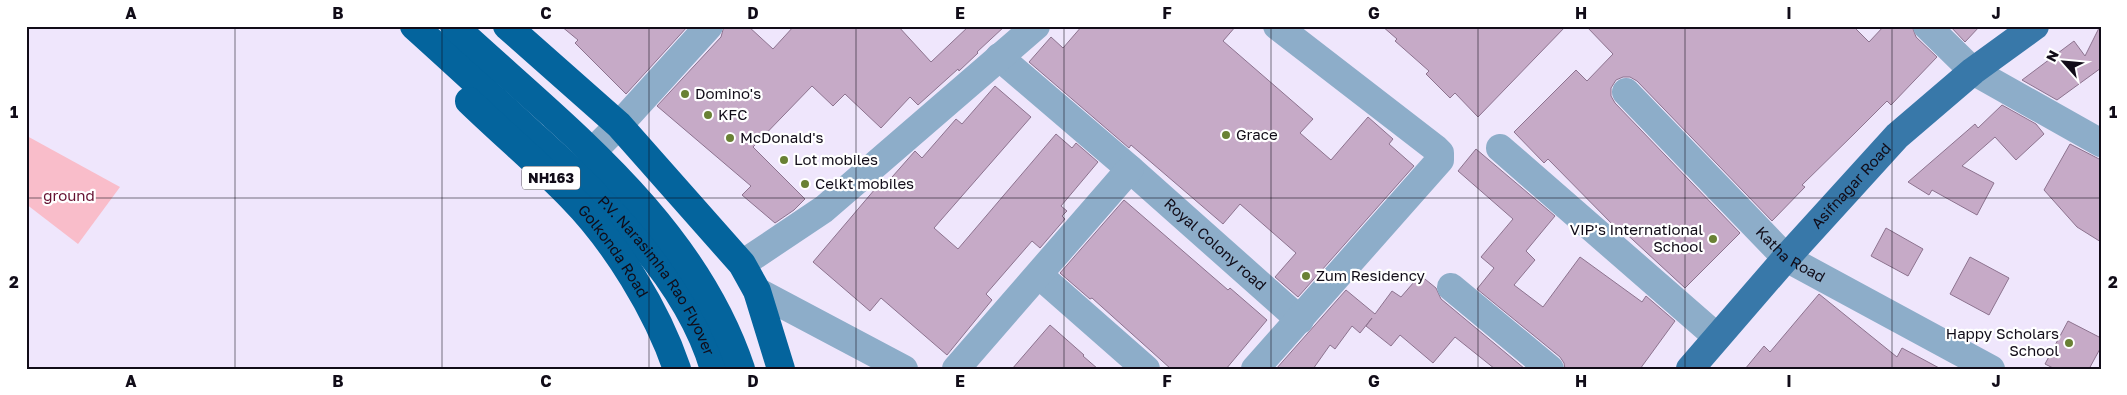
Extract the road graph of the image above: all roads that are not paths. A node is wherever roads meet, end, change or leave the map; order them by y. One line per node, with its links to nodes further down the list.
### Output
1 (393, 26): 17 (highway, Golkonda Road / NH163)
2 (414, 26): 28 (highway, P.V. Narasimha Rao Flyover)
3 (454, 26): 29 (highway, P.V. Narasimha Rao Flyover)
4 (507, 26): 13 (highway)
5 (709, 26): 14 (street)
6 (1036, 26): 10 (street)
7 (1278, 26): 25 (street)
8 (1927, 26): 11 (street)
9 (2035, 26): 11 (main road, Asifnagar Road)
10 (999, 57): 18 (street, Royal Colony road); 21 (street)
11 (1973, 71): 15 (street); 20 (main road, Asifnagar Road)
12 (1626, 92): 20 (street, Katha Road)
13 (589, 98): 14 (highway); 17 (highway)
14 (619, 125): 19 (street); 21 (highway)
15 (2101, 143)
16 (1500, 148): 26 (street)
17 (530, 159): 19 (highway, Golkonda Road / NH163)
18 (1130, 169): 22 (street); 25 (street, Royal Colony road)
19 (559, 186): 27 (highway, Golkonda Road / NH163)
20 (1786, 258): 26 (main road, Asifnagar Road); 37 (street, Katha Road)
21 (742, 264): 24 (highway)
22 (1039, 275): 32 (street); 33 (street)
23 (1451, 287): 35 (street)
24 (757, 291): 30 (highway); 31 (street)
25 (1300, 320): 34 (street)
26 (1717, 337): 36 (main road, Asifnagar Road)
27 (678, 369)
28 (714, 369)
29 (741, 369)
30 (781, 369)
31 (904, 369)
32 (956, 369)
33 (1146, 369)
34 (1255, 369)
35 (1550, 369)
36 (1690, 369)
37 (1992, 369)

